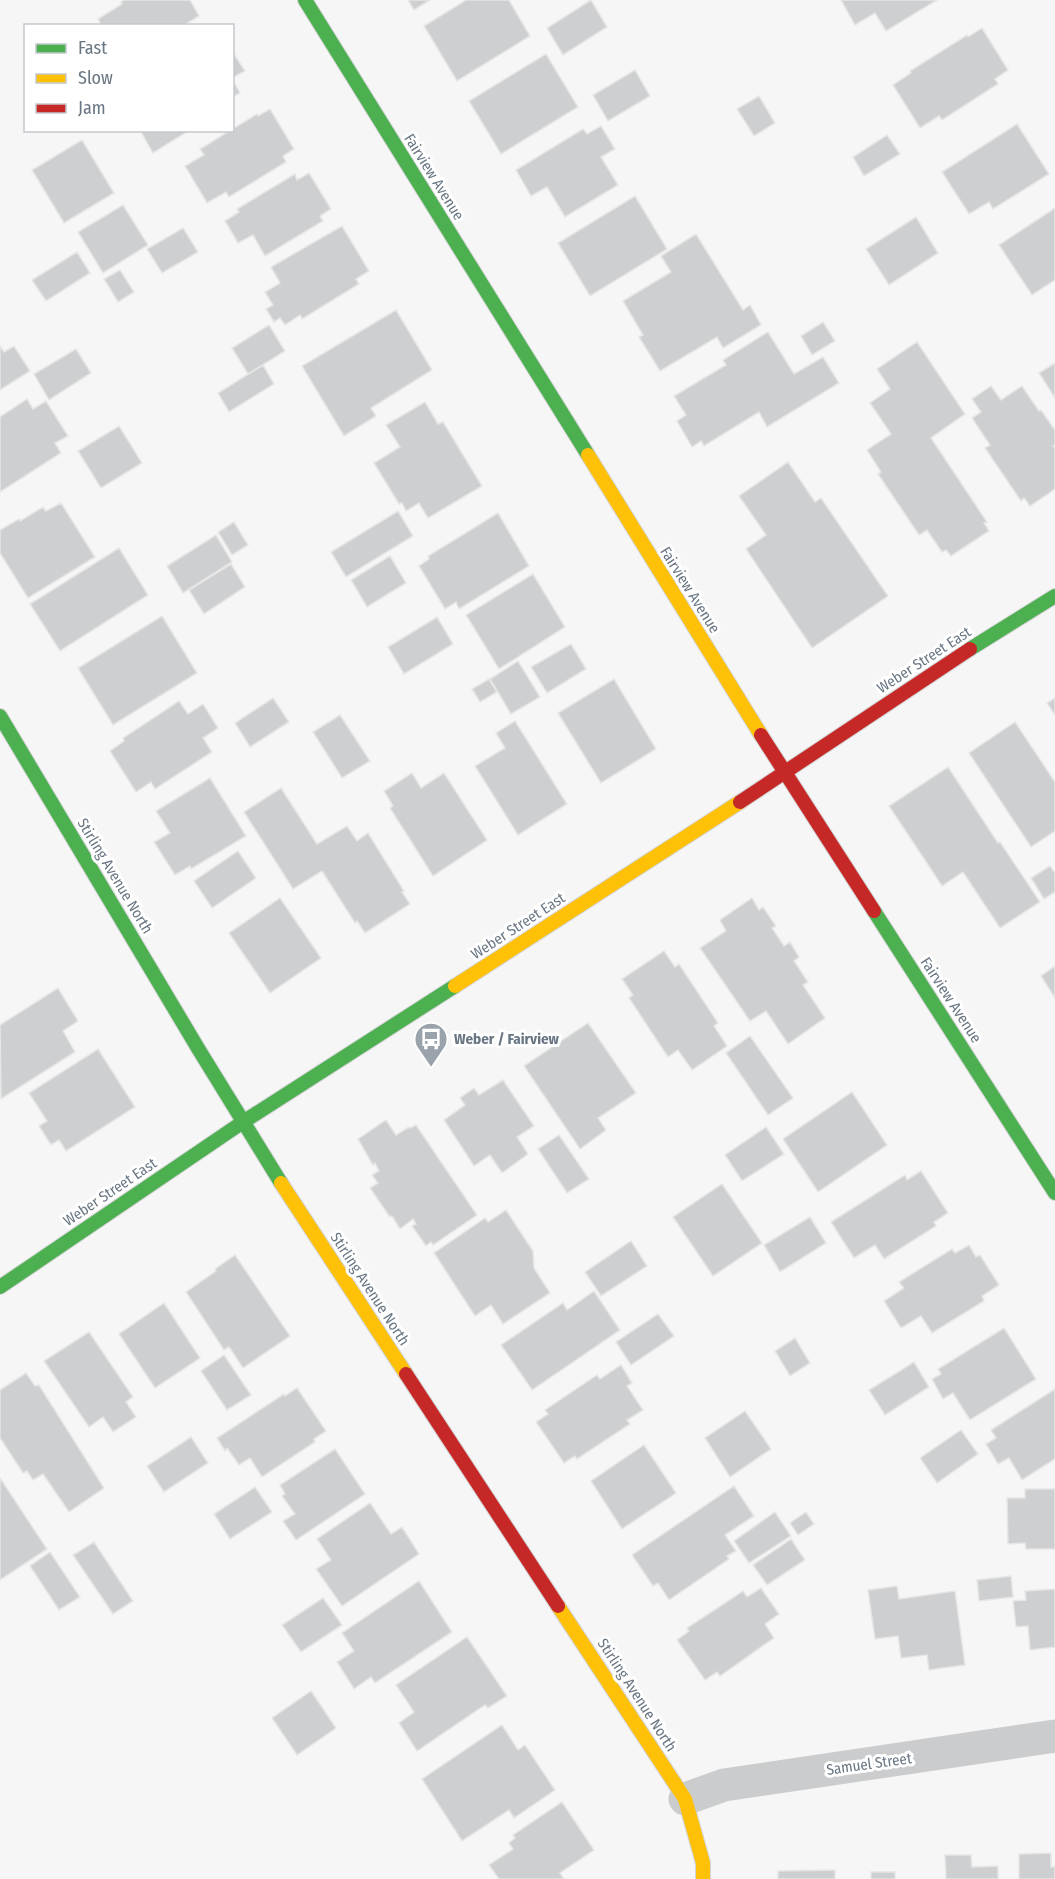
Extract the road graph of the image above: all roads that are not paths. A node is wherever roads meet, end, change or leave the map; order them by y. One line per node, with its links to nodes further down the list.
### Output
1 (305, 0): 4 (street, Fairview Avenue)
2 (1055, 596): 4 (street, Weber Street East)
3 (0, 716): 5 (street, Stirling Avenue North)
4 (784, 772): 5 (street, Weber Street East); 6 (street, Fairview Avenue)
5 (243, 1122): 7 (street, Weber Street East); 9 (street, Stirling Avenue North)
6 (1055, 1193)
7 (0, 1287)
8 (1055, 1736): 9 (street, Samuel Street)
9 (685, 1798): 10 (street, Stirling Avenue North)
10 (703, 1879)

